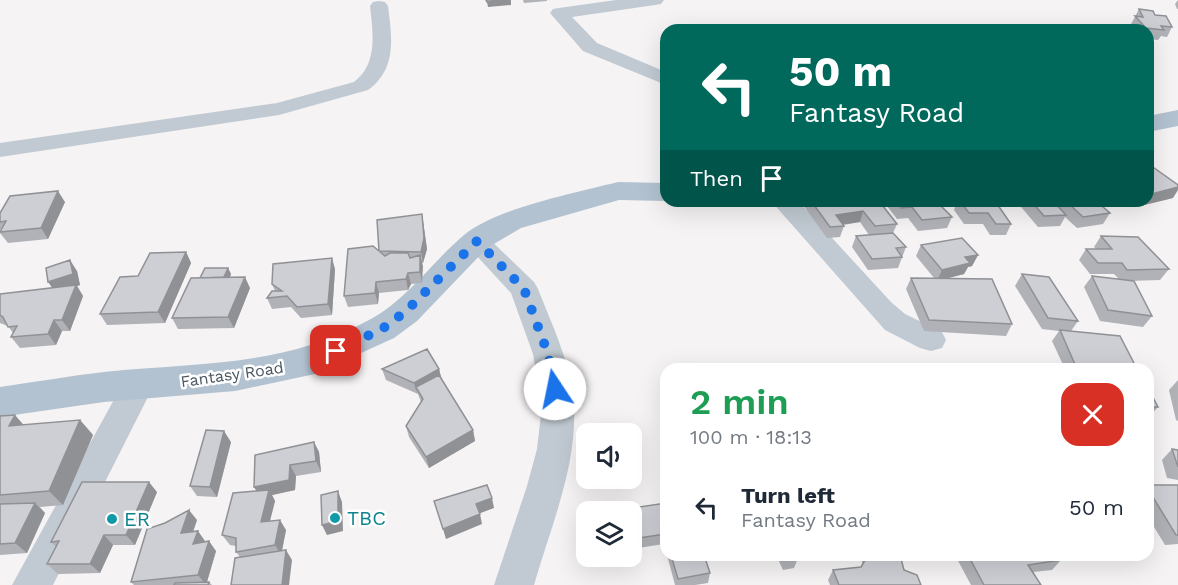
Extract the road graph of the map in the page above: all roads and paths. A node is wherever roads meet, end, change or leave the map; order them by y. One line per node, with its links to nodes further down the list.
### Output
1 (656, 0): 3 (street)
2 (379, 6): 6 (street)
3 (660, 76)
4 (1178, 118): 5 (main road)
5 (1154, 123)
6 (0, 150)
7 (660, 192): 9 (main road, Fantasy Road)
8 (789, 207): 10 (street)
9 (477, 241): 11 (main road, Fantasy Road); 14 (street)
10 (931, 340)
11 (138, 385): 12 (main road, Fantasy Road); 13 (street)
12 (0, 402)
13 (32, 585)
14 (514, 585)

